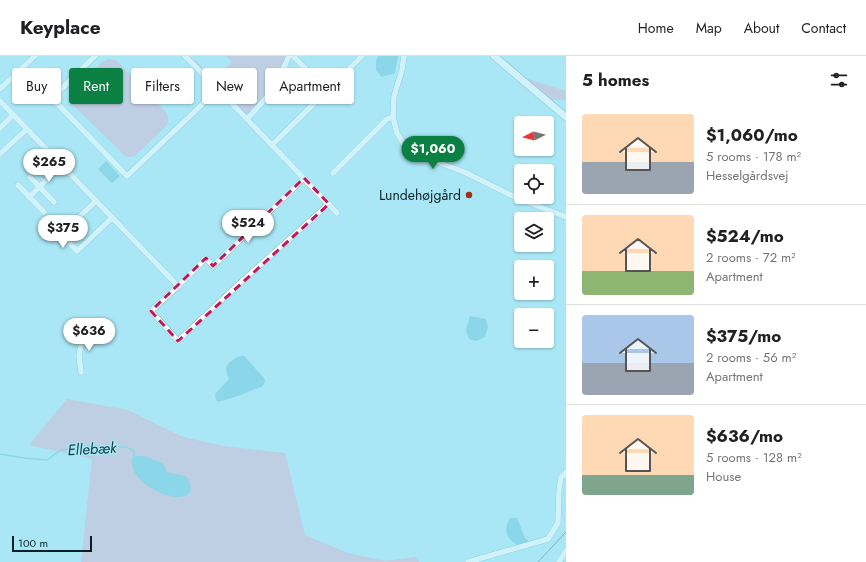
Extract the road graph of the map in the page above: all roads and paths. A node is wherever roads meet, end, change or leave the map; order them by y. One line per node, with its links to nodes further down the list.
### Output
1 (35, 56): 12 (street)
2 (95, 56): 14 (street)
3 (185, 56): 11 (street)
4 (289, 56): 20 (street)
5 (293, 56): 9 (street)
6 (362, 56): 10 (street)
7 (404, 56): 18 (street)
8 (494, 56): 19 (street)
9 (305, 68)
10 (350, 68)
11 (202, 73)
12 (0, 89)
13 (0, 101): 17 (street)
14 (202, 104)
15 (232, 104): 20 (street)
16 (313, 104): 23 (street)
17 (13, 115): 21 (street); 22 (street)
18 (393, 117): 26 (street); 37 (street)
19 (566, 117)
20 (247, 119): 23 (street)
21 (0, 128)
22 (26, 129): 24 (street); 25 (street)
23 (272, 145): 28 (street)
24 (0, 154)
25 (62, 166): 30 (street); 32 (street)
26 (333, 173)
27 (30, 177): 30 (street)
28 (304, 178): 34 (street); 39 (street)
29 (18, 185): 31 (street)
30 (40, 187): 31 (street); 33 (street)
31 (29, 197): 35 (street)
32 (96, 201): 38 (street); 38 (street)
33 (54, 202)
34 (329, 204): 36 (street); 39 (street)
35 (44, 212)
36 (337, 213)
37 (566, 217)
38 (112, 218): 39 (street)
39 (178, 286)
40 (88, 330): 41 (street)
41 (81, 372)
42 (566, 473): 44 (street)
43 (566, 552): 45 (street)
44 (468, 562)
45 (559, 562)

